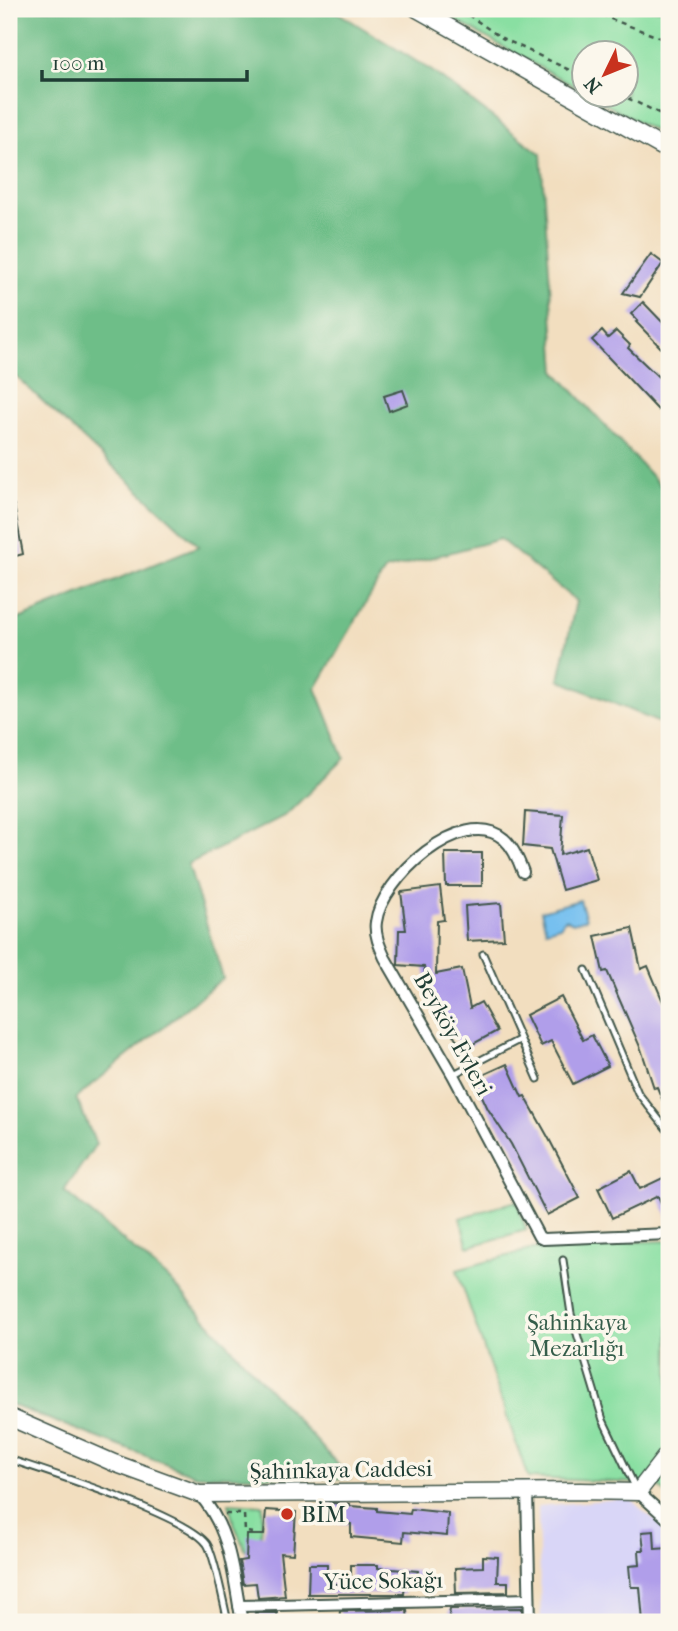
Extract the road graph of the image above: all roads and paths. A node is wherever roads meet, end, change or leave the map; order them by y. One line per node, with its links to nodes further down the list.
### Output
1 (417, 9): 8 (street)
2 (460, 9): 5 (path)
3 (593, 9): 4 (path)
4 (669, 41)
5 (570, 72)
6 (640, 104): 7 (path)
7 (669, 118)
8 (669, 151)
9 (523, 872): 13 (street, Beyköy Evleri)
10 (483, 954): 12 (lane)
11 (586, 970): 15 (lane)
12 (519, 1040): 13 (lane); 14 (lane)
13 (453, 1075): 16 (street, Beyköy Evleri)
14 (538, 1079)
15 (669, 1132)
16 (669, 1234)
17 (564, 1260): 22 (lane)
18 (9, 1417): 23 (street, Şahinkaya Caddesi)
19 (669, 1452): 22 (street)
20 (9, 1459): 29 (lane)
21 (527, 1491): 22 (street, Şahinkaya Caddesi); 23 (street, Şahinkaya Caddesi); 27 (street)
22 (638, 1492): 25 (street)
23 (199, 1494): 24 (street)
24 (215, 1514): 26 (path); 28 (street)
25 (669, 1520)
26 (256, 1532)
27 (528, 1599): 28 (street, Yüce Sokağı); 31 (street)
28 (239, 1606): 30 (street)
29 (228, 1622)
30 (243, 1622)
31 (530, 1622)

